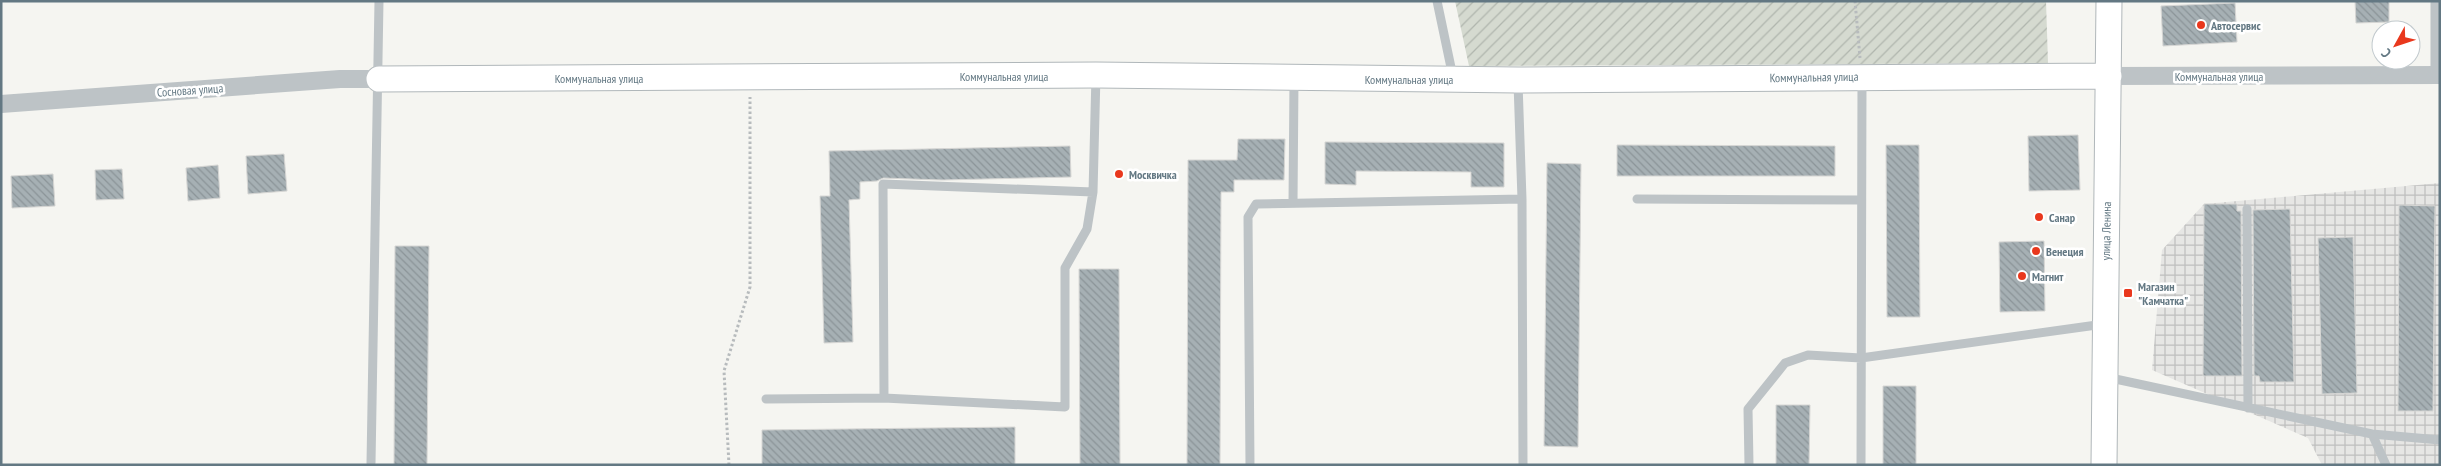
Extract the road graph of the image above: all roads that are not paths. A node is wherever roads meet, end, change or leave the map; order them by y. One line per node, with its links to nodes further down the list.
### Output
1 (379, 1): 10 (lane)
2 (1437, 1): 11 (lane)
3 (2109, 1): 8 (street, улица Ленина)
4 (2435, 1): 6 (lane)
5 (1096, 75): 9 (street, Коммунальная улица); 10 (street, Коммунальная улица); 14 (lane)
6 (2438, 75): 8 (street, Коммунальная улица)
7 (1862, 76): 8 (street, Коммунальная улица); 12 (street, Коммунальная улица); 17 (lane)
8 (2109, 76): 20 (street, улица Ленина)
9 (1294, 78): 11 (street, Коммунальная улица); 18 (lane)
10 (379, 79): 13 (street, Сосновая улица); 28 (lane)
11 (1454, 79): 12 (street, Коммунальная улица)
12 (1518, 80): 15 (lane)
13 (1, 104)
14 (1093, 192): 24 (lane); 24 (lane)
15 (1522, 199): 18 (lane); 31 (lane)
16 (1638, 199): 17 (lane)
17 (1861, 200): 21 (lane)
18 (1293, 204): 30 (lane)
19 (2247, 209): 25 (lane)
20 (2105, 324): 21 (lane); 22 (street, улица Ленина)
21 (1861, 358): 32 (lane); 33 (lane)
22 (2104, 376): 25 (lane); 29 (street, улица Ленина)
23 (766, 398): 24 (lane)
24 (884, 398)
25 (2248, 408): 26 (lane)
26 (2372, 434): 27 (lane); 34 (lane)
27 (2440, 440)
28 (371, 463)
29 (2104, 463)
30 (1250, 465)
31 (1523, 465)
32 (1749, 465)
33 (1861, 465)
34 (2386, 465)

